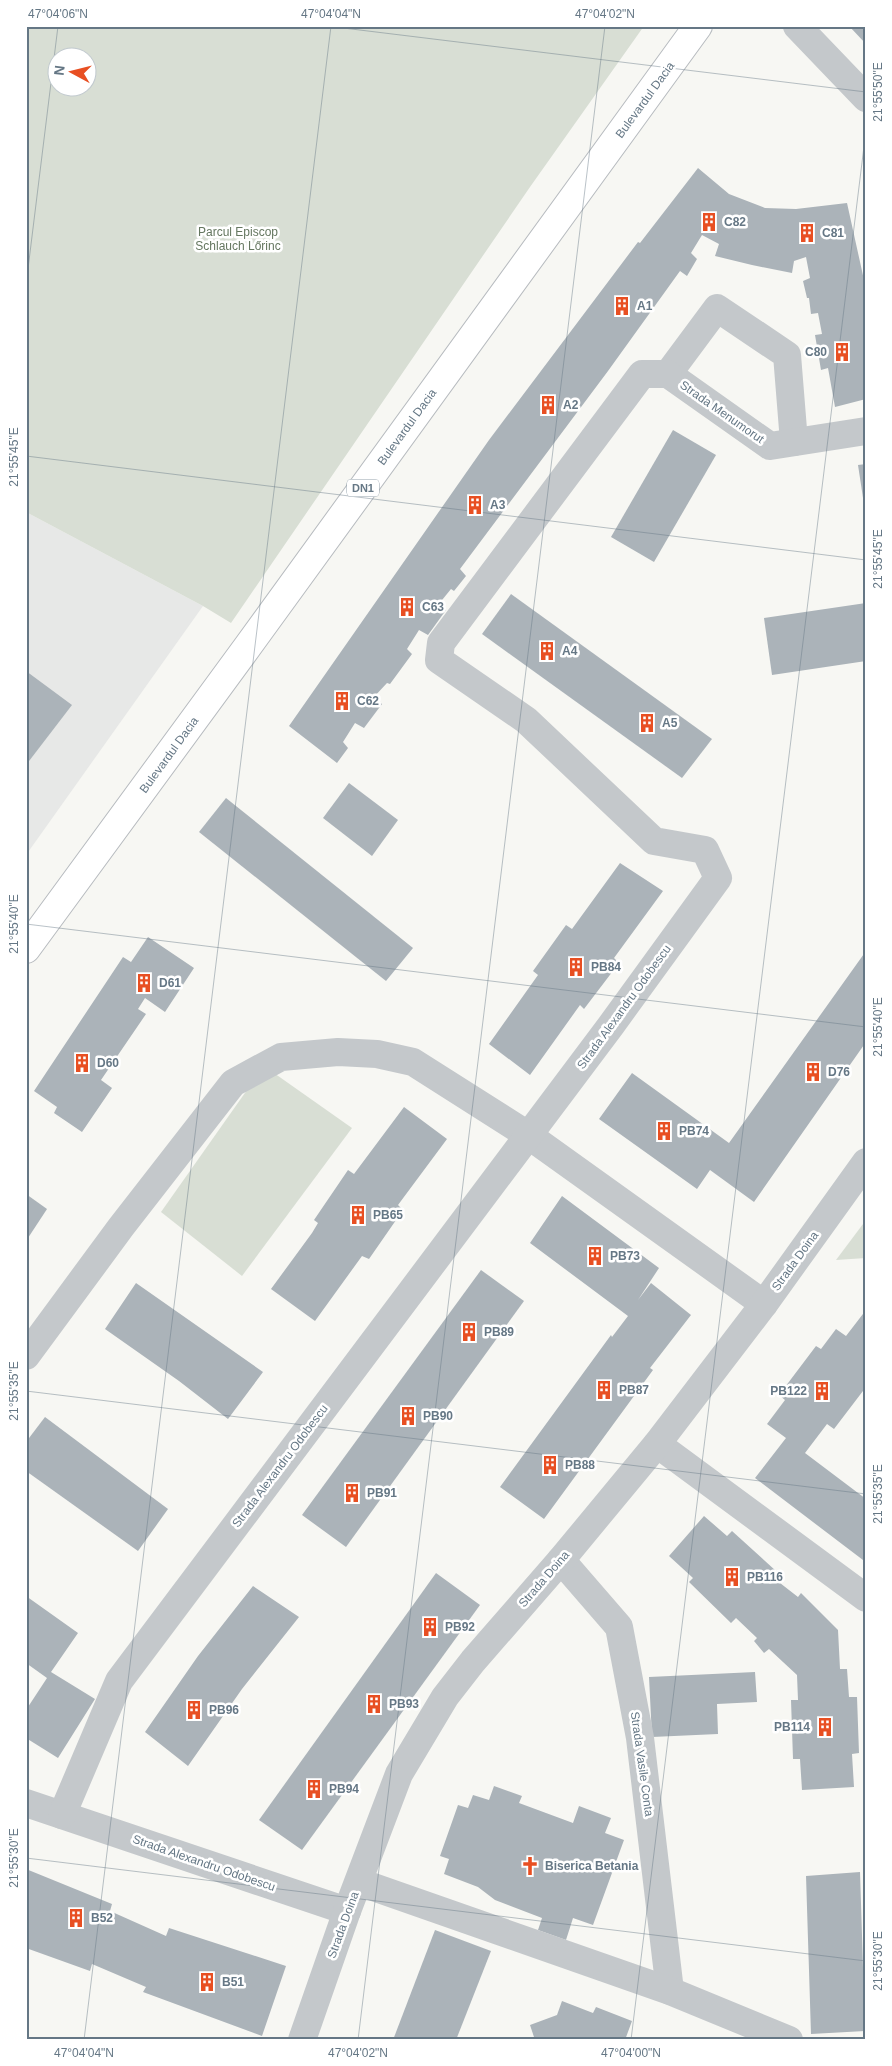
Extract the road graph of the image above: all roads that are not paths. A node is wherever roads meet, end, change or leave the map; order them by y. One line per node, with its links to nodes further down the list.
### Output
1 (698, 26): 7 (main road, Bulevardul Dacia / DN1)
2 (797, 26): 3 (street)
3 (866, 98)
4 (668, 374): 6 (street, Strada Menumorut); 6 (street); 8 (street, Strada Alexandru Odobescu)
5 (866, 431): 6 (street, Strada Menumorut)
6 (794, 442)
7 (26, 949)
8 (528, 1135): 10 (street); 11 (street); 16 (street, Strada Alexandru Odobescu)
9 (866, 1162): 10 (street, Strada Doina)
10 (764, 1304): 12 (street, Strada Doina)
11 (26, 1356)
12 (657, 1444): 13 (street, Strada Doina); 14 (street)
13 (561, 1560): 17 (street, Strada Doina); 19 (street, Strada Vasile Conta)
14 (866, 1598)
15 (26, 1804): 16 (street, Strada Alexandru Odobescu)
16 (62, 1814): 18 (street, Strada Alexandru Odobescu)
17 (358, 1882): 18 (street, Strada Doina); 19 (street)
18 (347, 1911): 20 (street, Strada Doina)
19 (670, 1991): 21 (street)
20 (302, 2040)
21 (789, 2040)

